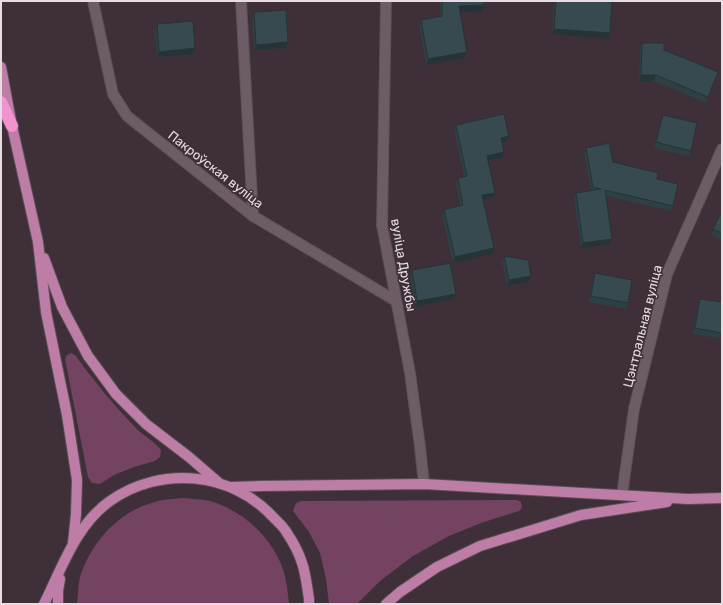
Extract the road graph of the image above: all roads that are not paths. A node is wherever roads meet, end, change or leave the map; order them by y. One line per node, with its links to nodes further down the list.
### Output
1 (93, 1): 8 (street, Пакроўская вуліца)
2 (241, 1): 8 (street)
3 (386, 1): 10 (street, вуліца Дружбы)
4 (1, 67): 6 (main road)
5 (1, 102): 6 (highway)
6 (12, 126): 9 (main road)
7 (722, 149): 14 (street, Цэнтральная вуліца)
8 (253, 216): 10 (street, Пакроўская вуліца)
9 (38, 242): 11 (main road); 17 (main road)
10 (396, 301): 12 (street, вуліца Дружбы)
11 (218, 482): 13 (main road); 17 (main road)
12 (424, 484): 13 (main road); 14 (main road)
13 (232, 487): 21 (main road)
14 (622, 495): 15 (main road)
15 (688, 498): 16 (main road); 22 (main road)
16 (722, 498)
17 (73, 543): 18 (main road)
18 (64, 563): 19 (main road); 20 (main road)
19 (44, 604)
20 (58, 604)
21 (309, 604)
22 (386, 604)

